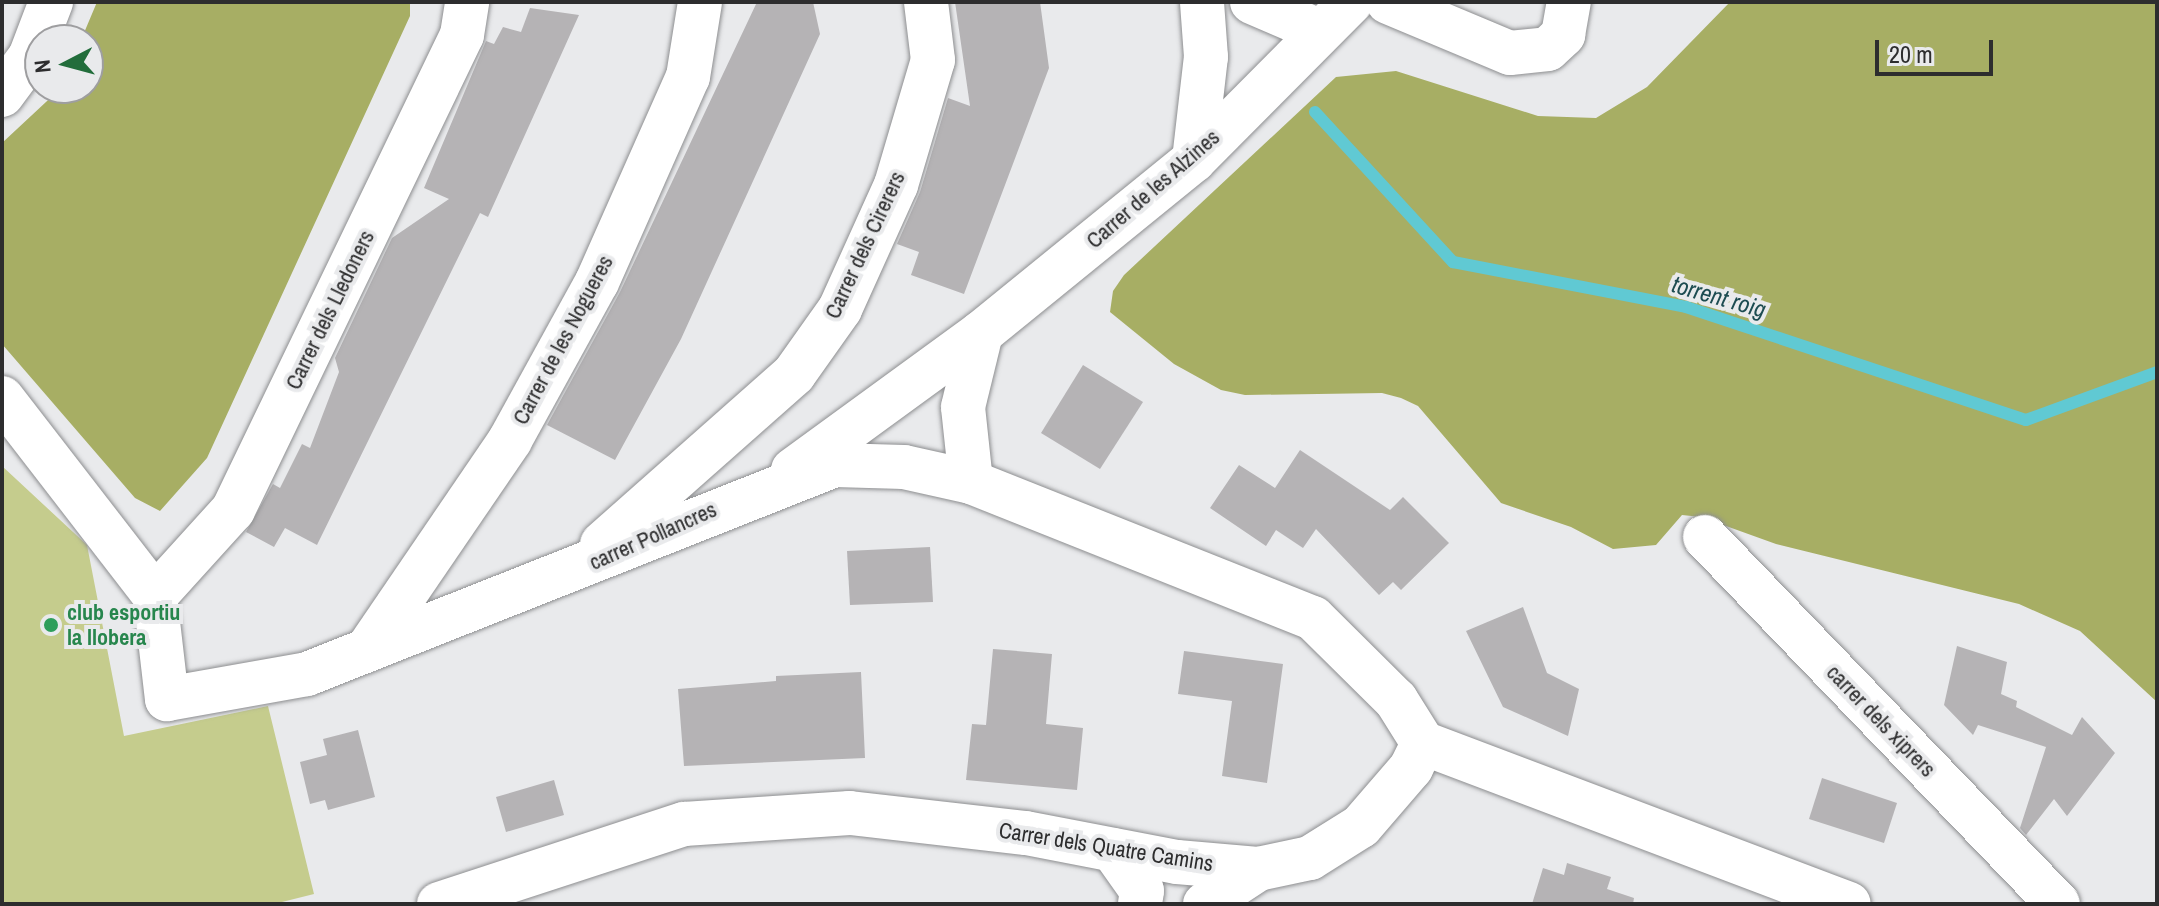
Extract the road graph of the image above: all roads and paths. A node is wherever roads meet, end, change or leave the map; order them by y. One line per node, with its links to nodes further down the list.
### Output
1 (51, 2): 11 (street)
2 (467, 2): 19 (street, Carrer dels Lledoners)
3 (700, 2): 20 (street, Carrer de les Nogueres)
4 (926, 2): 18 (street, Carrer dels Cirerers)
5 (1202, 2): 12 (street)
6 (1252, 2): 10 (street)
7 (1351, 2): 10 (street, Carrer de les Alzines)
8 (1388, 2): 9 (street)
9 (1569, 2)
10 (1317, 30): 12 (street, Carrer de les Alzines)
11 (2, 95)
12 (1194, 160): 13 (street, Carrer de les Alzines)
13 (981, 333): 15 (street); 16 (street, Carrer de les Alzines)
14 (2, 398): 19 (street)
15 (971, 482): 16 (street, carrer Pollancres); 21 (street, carrer Pollancres)
16 (769, 487): 18 (street, carrer Pollancres)
17 (1705, 537): 28 (street, carrer dels xiprers)
18 (568, 573): 20 (street, carrer Pollancres)
19 (155, 596): 20 (street, carrer Pollancres)
20 (367, 650)
21 (1423, 743): 23 (street, Carrer dels Quatre Camins); 27 (street)
22 (1113, 850): 23 (street, Carrer dels Quatre Camins); 24 (street, Carrer dels Quatre Camins); 25 (street, Carrer dels Quatre Camins)
23 (1258, 869): 26 (street)
24 (439, 904)
25 (1140, 904)
26 (1205, 904)
27 (1849, 904)
28 (2058, 904)

